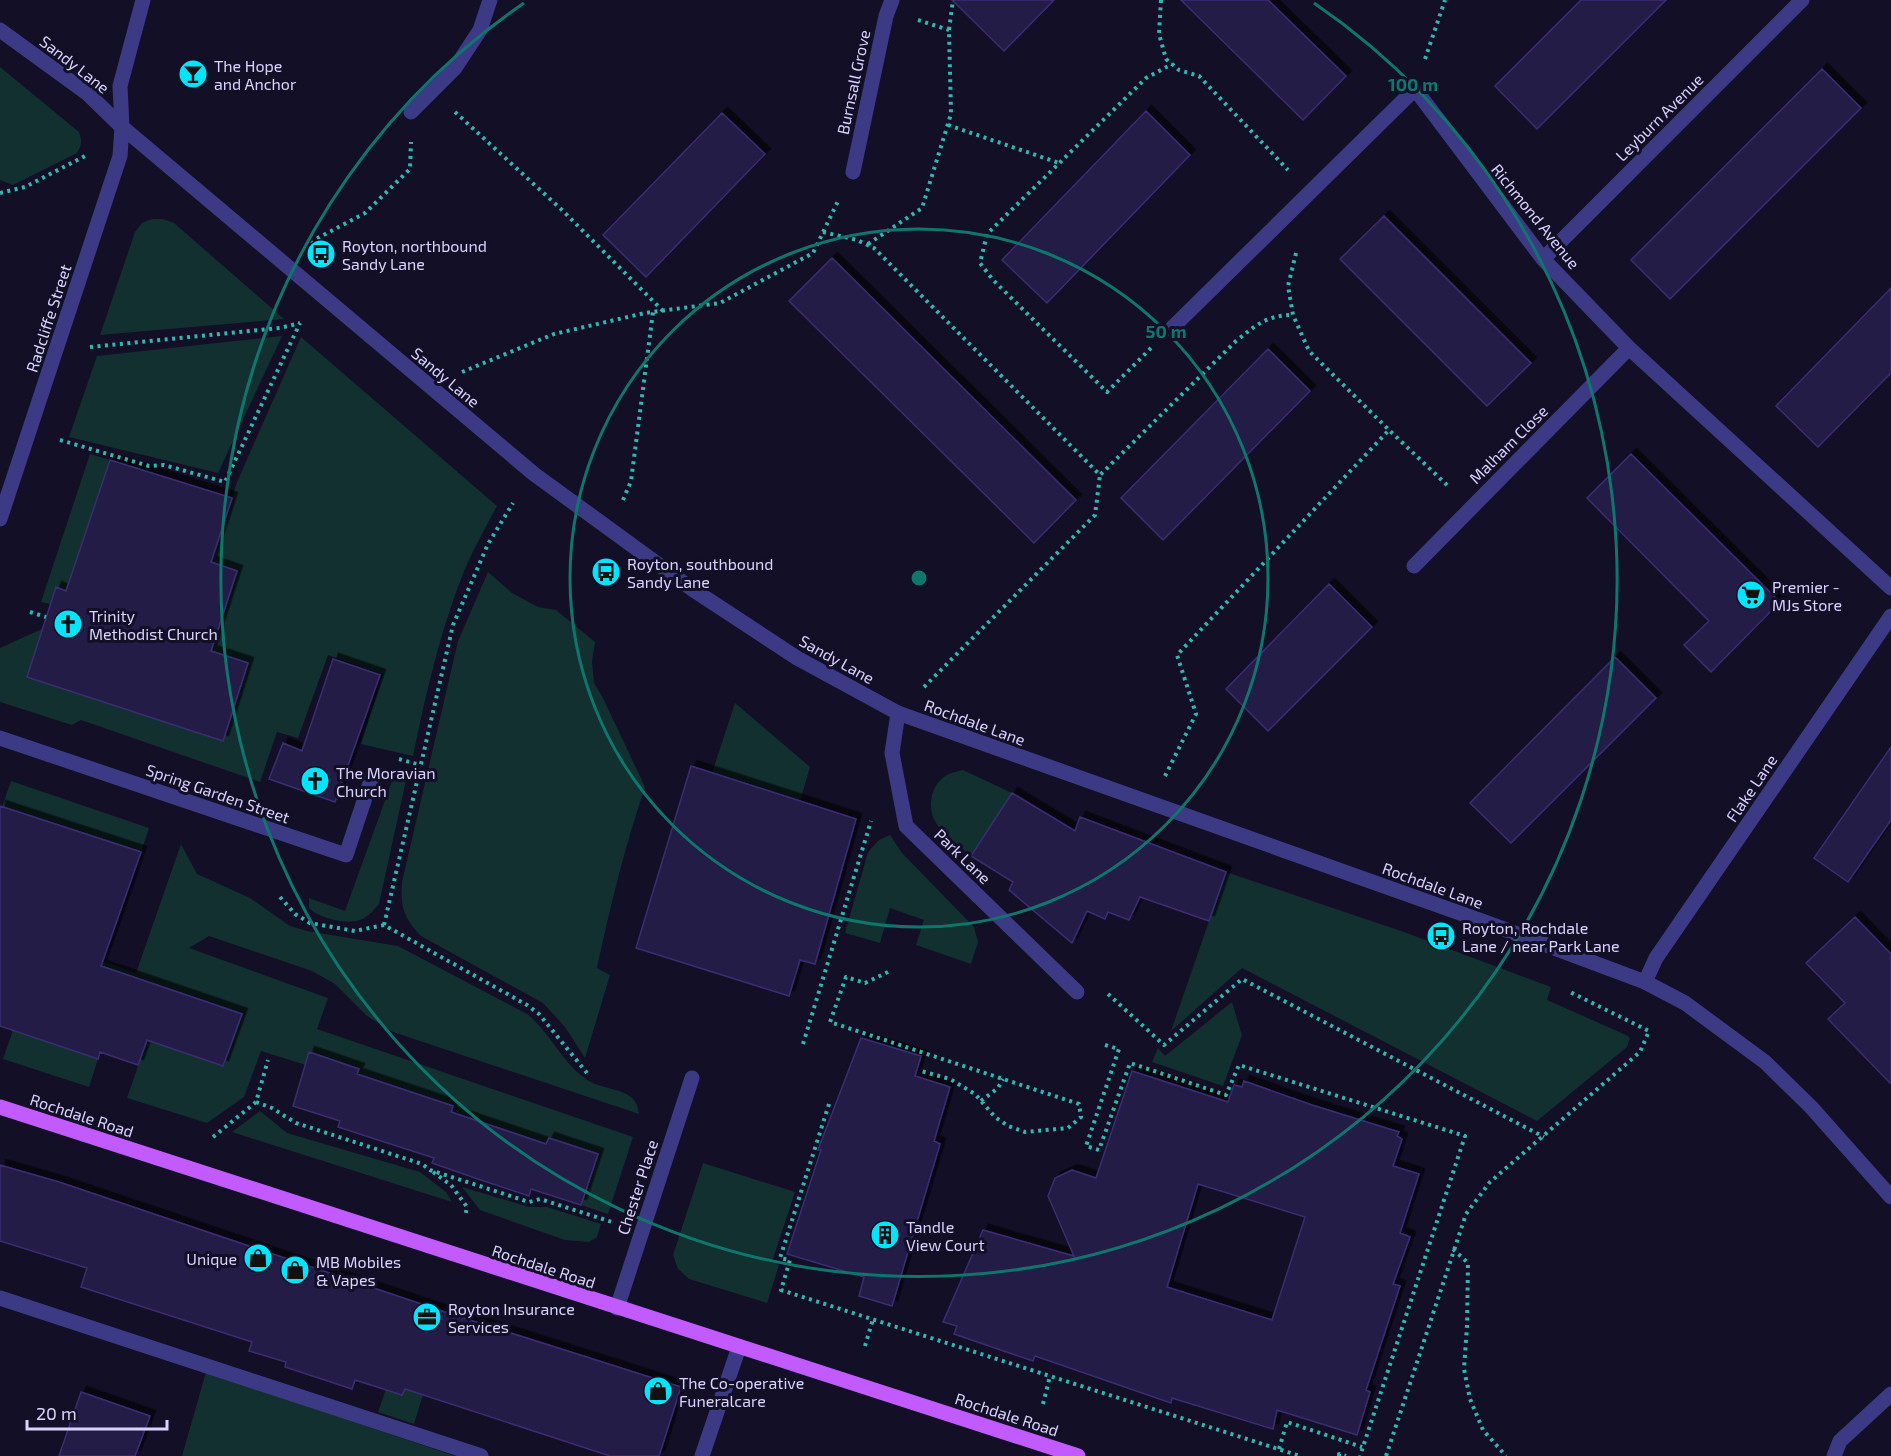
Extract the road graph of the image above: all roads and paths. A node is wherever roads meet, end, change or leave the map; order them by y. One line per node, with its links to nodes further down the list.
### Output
1 (143, 0): 14 (street, Radcliffe Street)
2 (490, 0): 11 (street)
3 (892, 0): 17 (street, Burnsall Grove)
4 (953, 0): 13 (path)
5 (1161, 0): 9 (path)
6 (1445, 0): 10 (path)
7 (1802, 0): 23 (street, Leyburn Avenue)
8 (0, 30): 14 (street, Sandy Lane)
9 (1172, 64): 16 (path); 19 (path)
10 (1415, 89): 19 (street); 23 (street, Richmond Avenue)
11 (433, 91): 12 (street); 25 (path)
12 (411, 112): 24 (path)
13 (948, 125): 16 (path); 22 (path)
14 (122, 127): 24 (street, Sandy Lane); 37 (street, Radcliffe Street)
15 (85, 156): 18 (path)
16 (1059, 163): 28 (path)
17 (853, 172): 21 (path)
18 (0, 193)
19 (1309, 193): 20 (street)
20 (1288, 214): 27 (path); 28 (street)
21 (823, 232): 22 (path); 25 (path)
22 (867, 245): 34 (path)
23 (1543, 259): 30 (street, Richmond Avenue)
24 (290, 269): 31 (street, Sandy Lane)
25 (663, 311): 26 (path)
26 (653, 312): 31 (path); 38 (path)
27 (1293, 315): 32 (path); 34 (path)
28 (1172, 328)
29 (90, 347): 33 (path)
30 (1629, 348): 36 (street, Malham Close); 40 (street, Richmond Avenue)
31 (428, 386): 38 (street, Sandy Lane)
32 (1389, 430): 36 (path); 47 (path)
33 (59, 440)
34 (1100, 475): 44 (path)
35 (513, 503): 50 (path)
36 (1471, 508): 39 (street, Malham Close)
37 (0, 519)
38 (609, 529): 44 (street, Sandy Lane)
39 (1414, 566)
40 (1891, 588)
41 (30, 612): 43 (path)
42 (1891, 616): 52 (street, Flake Lane)
43 (46, 617)
44 (898, 714): 47 (street, Rochdale Lane); 54 (street, Park Lane)
45 (0, 738): 46 (street, Spring Garden Street)
46 (372, 777)
47 (1152, 804): 52 (street, Rochdale Lane)
48 (872, 818): 56 (path)
49 (280, 897): 50 (path)
50 (384, 925): 60 (path)
51 (888, 972): 62 (path)
52 (1645, 982): 70 (street, Rochdale Lane)
53 (1105, 991): 68 (path)
54 (1077, 992)
55 (1570, 992): 68 (path)
56 (803, 1044)
57 (1105, 1045): 82 (path)
58 (268, 1060): 64 (path)
59 (921, 1071): 63 (path)
60 (587, 1073)
61 (692, 1078): 75 (street, Chester Place)
62 (1003, 1079): 63 (path); 63 (path)
63 (981, 1101)
64 (256, 1102): 67 (path); 69 (path)
65 (829, 1104): 76 (path)
66 (0, 1107): 75 (main road, Rochdale Road)
67 (213, 1137)
68 (1544, 1137): 73 (path)
69 (430, 1170): 71 (path); 72 (path)
70 (1891, 1197)
71 (465, 1217)
72 (612, 1222)
73 (1453, 1249): 91 (path); 92 (path)
74 (0, 1298): 84 (street)
75 (617, 1308): 78 (main road, Rochdale Road)
76 (873, 1319): 77 (path); 79 (path)
77 (865, 1346)
78 (739, 1347): 85 (street); 86 (main road, Rochdale Road)
79 (1050, 1376): 81 (path); 83 (path)
80 (1891, 1394): 93 (street)
81 (1043, 1404)
82 (1363, 1447): 83 (path); 90 (path)
83 (1279, 1449): 87 (path)
84 (481, 1456)
85 (702, 1456)
86 (1078, 1456)
87 (1300, 1456)
88 (1339, 1456): 89 (path)
89 (1346, 1456)
90 (1360, 1456)
91 (1386, 1456)
92 (1506, 1456)
93 (1833, 1456)

